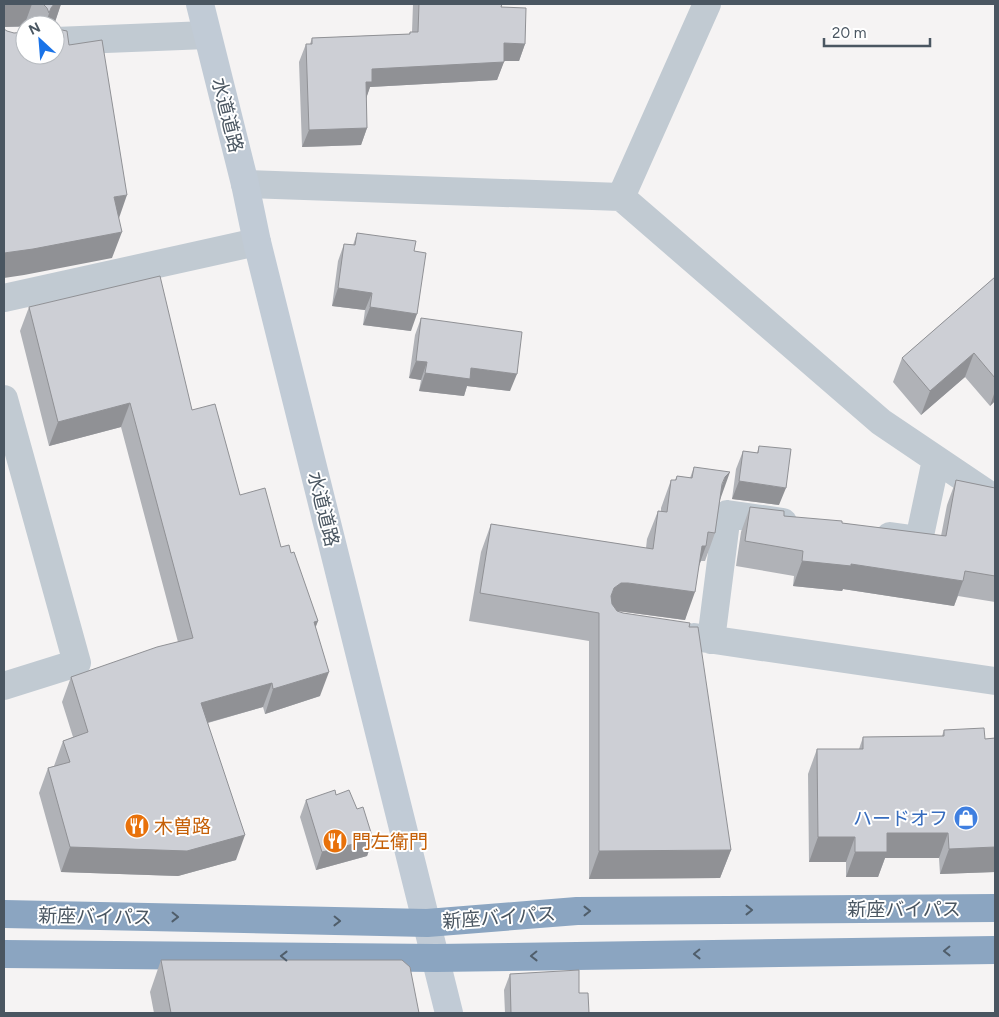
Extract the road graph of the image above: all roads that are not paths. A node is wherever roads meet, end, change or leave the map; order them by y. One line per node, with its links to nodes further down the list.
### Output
1 (200, 4): 3 (street, 水道道路)
2 (707, 4): 6 (street)
3 (207, 35): 4 (street); 5 (street, 水道道路)
4 (65, 41)
5 (245, 184): 6 (street); 7 (street, 水道道路)
6 (621, 197): 10 (street)
7 (257, 242): 8 (street); 20 (street, 水道道路)
8 (4, 298)
9 (4, 399): 17 (street)
10 (936, 460): 11 (street); 13 (street)
11 (995, 499)
12 (804, 525): 15 (street)
13 (861, 532)
14 (673, 634): 15 (street)
15 (711, 640): 16 (street)
16 (995, 682)
17 (4, 686)
18 (995, 908): 20 (highway, 新座バイパス, one-way to 18)
19 (4, 914): 20 (highway, 新座バイパス, one-way to 20)
20 (427, 923): 23 (street, 水道道路)
21 (995, 950): 23 (highway, 新座バイパス, one-way to 23)
22 (4, 954): 23 (highway, 新座バイパス, one-way to 22)
23 (436, 958): 24 (street, 水道道路)
24 (449, 1013)

